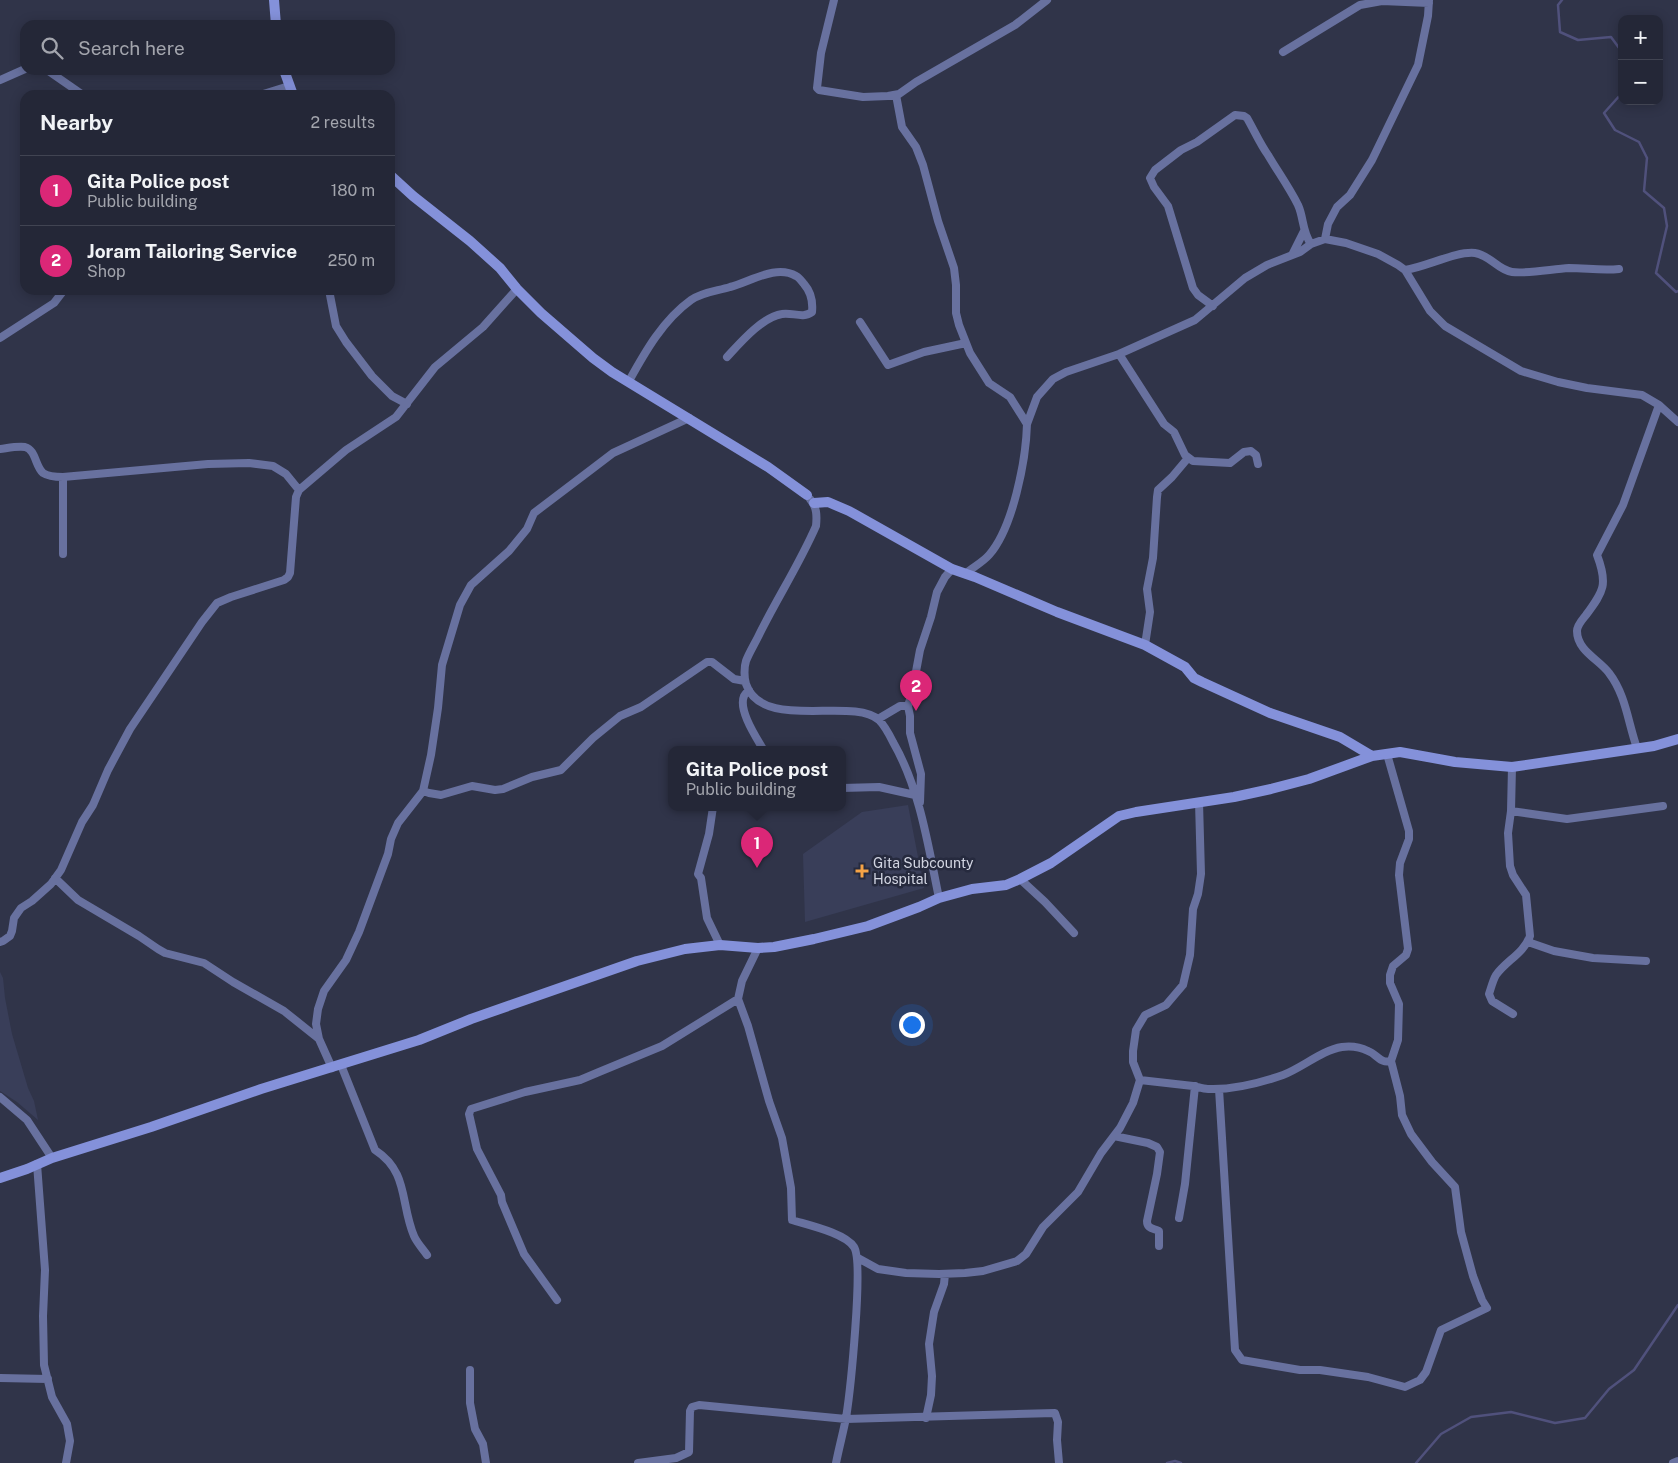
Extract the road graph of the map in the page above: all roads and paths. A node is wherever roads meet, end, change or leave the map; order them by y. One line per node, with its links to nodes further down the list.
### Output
1 (274, 0): 5 (street)
2 (834, 0): 13 (street)
3 (1047, 0): 13 (street)
4 (1429, 1): 6 (street); 16 (street)
5 (276, 20)
6 (1283, 52)
7 (20, 71): 10 (street)
8 (54, 75): 11 (street)
9 (286, 75): 12 (street)
10 (0, 80)
11 (76, 90)
12 (291, 90)
13 (896, 95): 27 (street)
14 (395, 180): 21 (street)
15 (1304, 231): 17 (street); 18 (street); 24 (street)
16 (1325, 239): 17 (street); 20 (street)
17 (1311, 244): 18 (street)
18 (1292, 256): 24 (street)
19 (1619, 269): 20 (street)
20 (1405, 270): 32 (street)
21 (518, 289): 30 (street); 31 (street)
22 (60, 295): 26 (street)
23 (329, 295): 31 (street)
24 (1213, 306): 28 (street)
25 (860, 322): 27 (street)
26 (0, 338)
27 (966, 344): 35 (street)
28 (1119, 354): 35 (street); 37 (street)
29 (727, 357): 30 (street)
30 (629, 381): 33 (street)
31 (407, 404): 40 (street)
32 (1659, 406): 34 (street); 52 (street)
33 (689, 418): 41 (street); 57 (street)
34 (1678, 422)
35 (1027, 424): 44 (street)
36 (0, 449): 39 (street)
37 (1188, 458): 38 (street); 45 (street)
38 (1258, 464)
39 (64, 477): 40 (street); 42 (street)
40 (299, 490): 64 (street)
41 (811, 499): 43 (street); 46 (street)
42 (63, 554)
43 (952, 569): 44 (street); 48 (street)
44 (965, 574): 45 (street)
45 (1145, 645): 54 (street)
46 (745, 682): 47 (street); 57 (street)
47 (749, 690): 49 (street); 51 (street)
48 (908, 706): 49 (street); 61 (street)
49 (878, 719): 58 (street)
50 (1678, 739): 52 (street)
51 (761, 746)
52 (1637, 748): 55 (street)
53 (1388, 754): 54 (street); 55 (street); 76 (street)
54 (1372, 756): 59 (street)
55 (1512, 767): 63 (street)
56 (846, 788): 58 (street)
57 (423, 791): 75 (street)
58 (915, 795): 61 (street)
59 (1199, 802): 65 (street); 78 (street)
60 (1663, 806): 63 (street)
61 (919, 809): 66 (street)
62 (712, 811): 70 (street)
63 (1510, 811): 69 (street)
64 (55, 878): 68 (street); 75 (street)
65 (1020, 880): 66 (street); 67 (street)
66 (939, 898): 71 (street)
67 (1074, 933)
68 (0, 942)
69 (1528, 942): 72 (street); 74 (street)
70 (720, 946): 71 (street); 77 (street)
71 (758, 948): 73 (street)
72 (1646, 962)
73 (738, 1000): 89 (street); 91 (street)
74 (1513, 1014)
75 (319, 1039): 77 (street)
76 (1391, 1061): 80 (street); 80 (street)
77 (336, 1066): 83 (street); 88 (street)
78 (1140, 1080): 79 (street); 82 (street)
79 (1195, 1086): 80 (street); 86 (street)
80 (1219, 1089)
81 (0, 1097): 83 (street)
82 (1114, 1136): 87 (street); 90 (street)
83 (52, 1158): 84 (street)
84 (37, 1164): 85 (street); 94 (street)
85 (0, 1178)
86 (1179, 1218)
87 (1159, 1246)
88 (427, 1255)
89 (858, 1258): 90 (street); 96 (street)
90 (945, 1274): 95 (street)
91 (557, 1300)
92 (470, 1370): 99 (street)
93 (0, 1378): 94 (street)
94 (48, 1379): 98 (street)
95 (926, 1418): 96 (street); 102 (street)
96 (846, 1419): 100 (street); 101 (street)
97 (1678, 1461): 103 (street)
98 (66, 1463)
99 (486, 1463)
100 (638, 1463)
101 (836, 1463)
102 (1059, 1463)
103 (1673, 1463)

